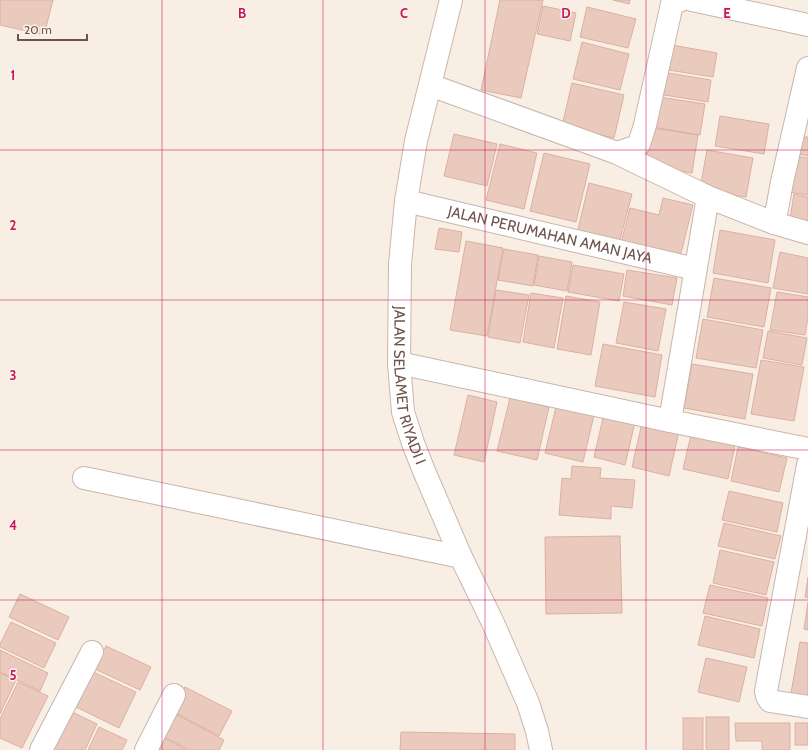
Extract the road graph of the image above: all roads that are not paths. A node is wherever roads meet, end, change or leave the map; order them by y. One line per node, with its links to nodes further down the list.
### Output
1 (451, 0): 5 (street, JALAN SELAMET RIYADI I)
2 (679, 1): 3 (street); 6 (street)
3 (808, 25)
4 (808, 68): 9 (street)
5 (430, 85): 6 (street); 8 (street, JALAN SELAMET RIYADI I)
6 (617, 153): 7 (street)
7 (708, 197): 9 (street); 11 (street)
8 (406, 201): 11 (street, JALAN PERUMAHAN AMAN JAYA); 12 (street, JALAN SELAMET RIYADI I)
9 (774, 223): 10 (street)
10 (808, 233)
11 (695, 269): 13 (street)
12 (400, 363): 13 (street); 17 (street, JALAN SELAMET RIYADI I)
13 (670, 421): 14 (street)
14 (808, 449)
15 (808, 465): 20 (street)
16 (84, 478): 17 (street)
17 (461, 557): 23 (street, JALAN SELAMET RIYADI I)
18 (92, 652): 21 (street)
19 (174, 696): 22 (street)
20 (808, 707)
21 (41, 750)
22 (146, 750)
23 (541, 750)

